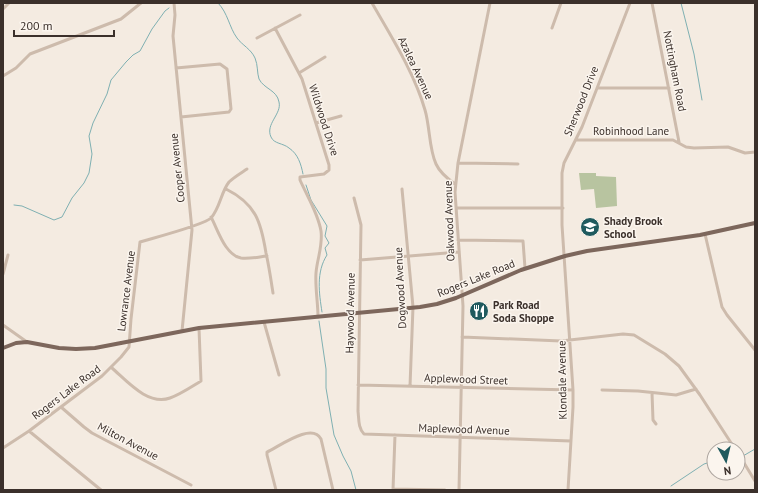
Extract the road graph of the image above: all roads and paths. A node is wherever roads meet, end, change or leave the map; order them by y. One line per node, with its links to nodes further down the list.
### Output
1 (9, 3): 9 (street)
2 (141, 3): 17 (street)
3 (174, 3): 15 (street, Cooper Avenue)
4 (372, 3): 29 (street, Azalea Avenue)
5 (490, 3): 26 (street, Oakwood Avenue)
6 (561, 3): 12 (street)
7 (630, 3): 18 (street, Sherwood Drive)
8 (652, 3): 19 (street, Nottingham Road)
9 (3, 9)
10 (300, 15): 11 (street)
11 (275, 28): 13 (street); 16 (street, Wildwood Drive)
12 (552, 28)
13 (257, 38)
14 (325, 57): 16 (street)
15 (176, 68): 21 (street, Cooper Avenue); 21 (street)
16 (299, 73): 22 (street, Wildwood Drive)
17 (3, 76)
18 (597, 88): 19 (street); 23 (street, Sherwood Drive)
19 (669, 88): 24 (street, Nottingham Road)
20 (341, 116): 22 (street)
21 (181, 117): 37 (street, Cooper Avenue)
22 (316, 123): 52 (street, Wildwood Drive)
23 (576, 140): 24 (street, Robinhood Lane); 34 (street, Sherwood Drive)
24 (679, 142): 25 (street, Robinhood Lane)
25 (755, 152)
26 (458, 162): 27 (street); 29 (street, Oakwood Avenue)
27 (518, 164)
28 (246, 170): 30 (street)
29 (455, 184): 33 (street, Oakwood Avenue)
30 (226, 189): 35 (street); 42 (street)
31 (402, 190): 43 (street, Dogwood Avenue)
32 (354, 198): 45 (street, Haywood Avenue)
33 (456, 208): 34 (street); 39 (street, Oakwood Avenue)
34 (563, 208): 44 (street, Klondale Avenue)
35 (211, 217): 37 (street); 42 (street)
36 (755, 223): 38 (main road, Rogers Lake Road)
37 (192, 226): 56 (street, Cooper Avenue); 60 (street, Lowrance Avenue)
38 (705, 234): 44 (main road, Rogers Lake Road); 62 (street)
39 (458, 240): 40 (street, Oakwood Avenue); 46 (street)
40 (459, 252): 43 (street); 49 (street, Oakwood Avenue)
41 (8, 255): 47 (street)
42 (267, 256): 48 (street)
43 (408, 256): 45 (street); 50 (street, Dogwood Avenue)
44 (565, 256): 46 (main road, Rogers Lake Road); 58 (street, Klondale Avenue)
45 (360, 260): 51 (street, Haywood Avenue)
46 (525, 268): 49 (main road, Rogers Lake Road)
47 (3, 274)
48 (273, 293)
49 (462, 295): 50 (main road, Rogers Lake Road); 57 (street, Oakwood Avenue)
50 (413, 307): 51 (main road, Rogers Lake Road); 66 (street, Dogwood Avenue)
51 (359, 313): 52 (main road, Rogers Lake Road); 65 (street, Haywood Avenue)
52 (318, 317): 53 (main road, Rogers Lake Road)
53 (264, 322): 55 (main road, Rogers Lake Road); 64 (street)
54 (3, 325): 59 (street)
55 (199, 328): 56 (main road, Rogers Lake Road); 63 (street)
56 (182, 331): 60 (main road, Rogers Lake Road)
57 (462, 337): 58 (street); 67 (street, Oakwood Avenue)
58 (570, 340): 68 (street); 69 (street, Klondale Avenue)
59 (27, 342): 60 (main road, Rogers Lake Road); 61 (main road, Rogers Lake Road)
60 (129, 342): 63 (street, Rogers Lake Road)
61 (3, 348)
62 (755, 350)
63 (112, 368): 72 (street, Rogers Lake Road)
64 (280, 375)
65 (358, 385): 66 (street, Applewood Street); 74 (street, Haywood Avenue)
66 (410, 386): 67 (street, Applewood Street)
67 (461, 388): 69 (street, Applewood Street); 77 (street, Oakwood Avenue)
68 (696, 389): 71 (street); 79 (street)
69 (573, 390): 78 (street, Klondale Avenue)
70 (602, 390): 71 (street)
71 (652, 393): 73 (street)
72 (61, 407): 75 (street, Rogers Lake Road); 83 (street, Milton Avenue)
73 (656, 424)
74 (360, 429): 76 (street, Maplewood Avenue)
75 (30, 431): 80 (street, Rogers Lake Road); 85 (street)
76 (395, 435): 77 (street, Maplewood Avenue); 84 (street)
77 (460, 438): 78 (street, Maplewood Avenue); 89 (street, Oakwood Avenue)
78 (571, 441): 90 (street, Klondale Avenue)
79 (730, 441)
80 (3, 448)
81 (746, 466): 82 (street)
82 (755, 481)
83 (191, 485)
84 (393, 489): 88 (street)
85 (101, 490)
86 (276, 490): 87 (street)
87 (333, 490)
88 (445, 490)
89 (458, 490)
90 (568, 490)

